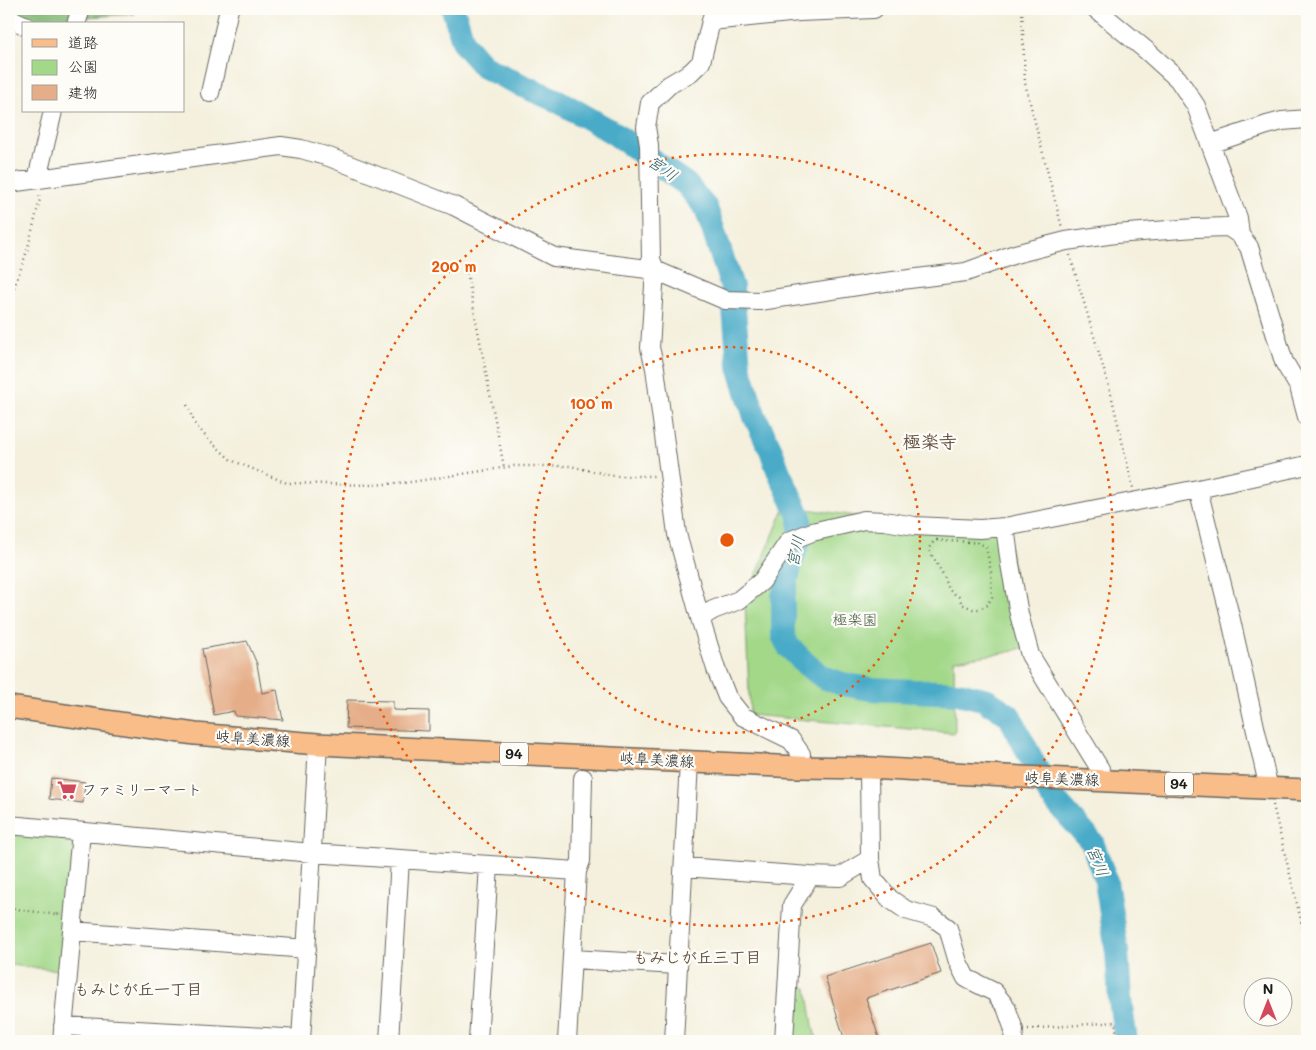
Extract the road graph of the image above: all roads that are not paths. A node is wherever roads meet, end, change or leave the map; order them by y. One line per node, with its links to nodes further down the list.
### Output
1 (81, 9): 7 (street)
2 (229, 9): 9 (street)
3 (874, 9): 5 (street)
4 (1096, 9): 12 (street)
5 (712, 15): 16 (street)
6 (9, 18): 8 (street)
7 (77, 22)
8 (22, 24)
9 (210, 93)
10 (53, 112): 13 (street)
11 (1307, 119): 12 (street)
12 (1210, 144): 15 (street)
13 (38, 179): 14 (street); 16 (street)
14 (9, 183)
15 (1240, 234): 16 (street); 17 (street)
16 (655, 270): 22 (street)
17 (1303, 387): 18 (street)
18 (1307, 418)
19 (1307, 465): 20 (street)
20 (1198, 489): 21 (street); 30 (street)
21 (1005, 527): 22 (street); 29 (street)
22 (700, 618): 26 (street)
23 (9, 707): 24 (main road, 岐阜美濃線 / 94)
24 (318, 744): 25 (main road, 岐阜美濃線 / 94); 34 (street)
25 (690, 762): 26 (main road, 岐阜美濃線 / 94); 38 (street)
26 (799, 767): 27 (main road, 岐阜美濃線 / 94)
27 (868, 768): 29 (main road, 岐阜美濃線 / 94); 36 (street)
28 (583, 778): 39 (street)
29 (1104, 781): 30 (main road, 岐阜美濃線 / 94)
30 (1269, 789): 31 (main road, 岐阜美濃線 / 94)
31 (1307, 790)
32 (9, 825): 33 (street)
33 (81, 832): 34 (street); 41 (street)
34 (312, 853): 35 (street); 42 (street)
35 (400, 859): 37 (street); 48 (street)
36 (870, 859): 40 (street); 46 (street)
37 (489, 865): 39 (street); 49 (street)
38 (684, 867): 40 (street); 44 (street)
39 (577, 871): 43 (street)
40 (810, 876): 52 (street)
41 (72, 931): 42 (street); 45 (street)
42 (307, 949): 47 (street)
43 (572, 959): 44 (street); 50 (street)
44 (678, 965): 51 (street)
45 (62, 1034): 47 (street)
46 (1013, 1036)
47 (301, 1040)
48 (389, 1041)
49 (478, 1041)
50 (568, 1041)
51 (674, 1041)
52 (784, 1041)

